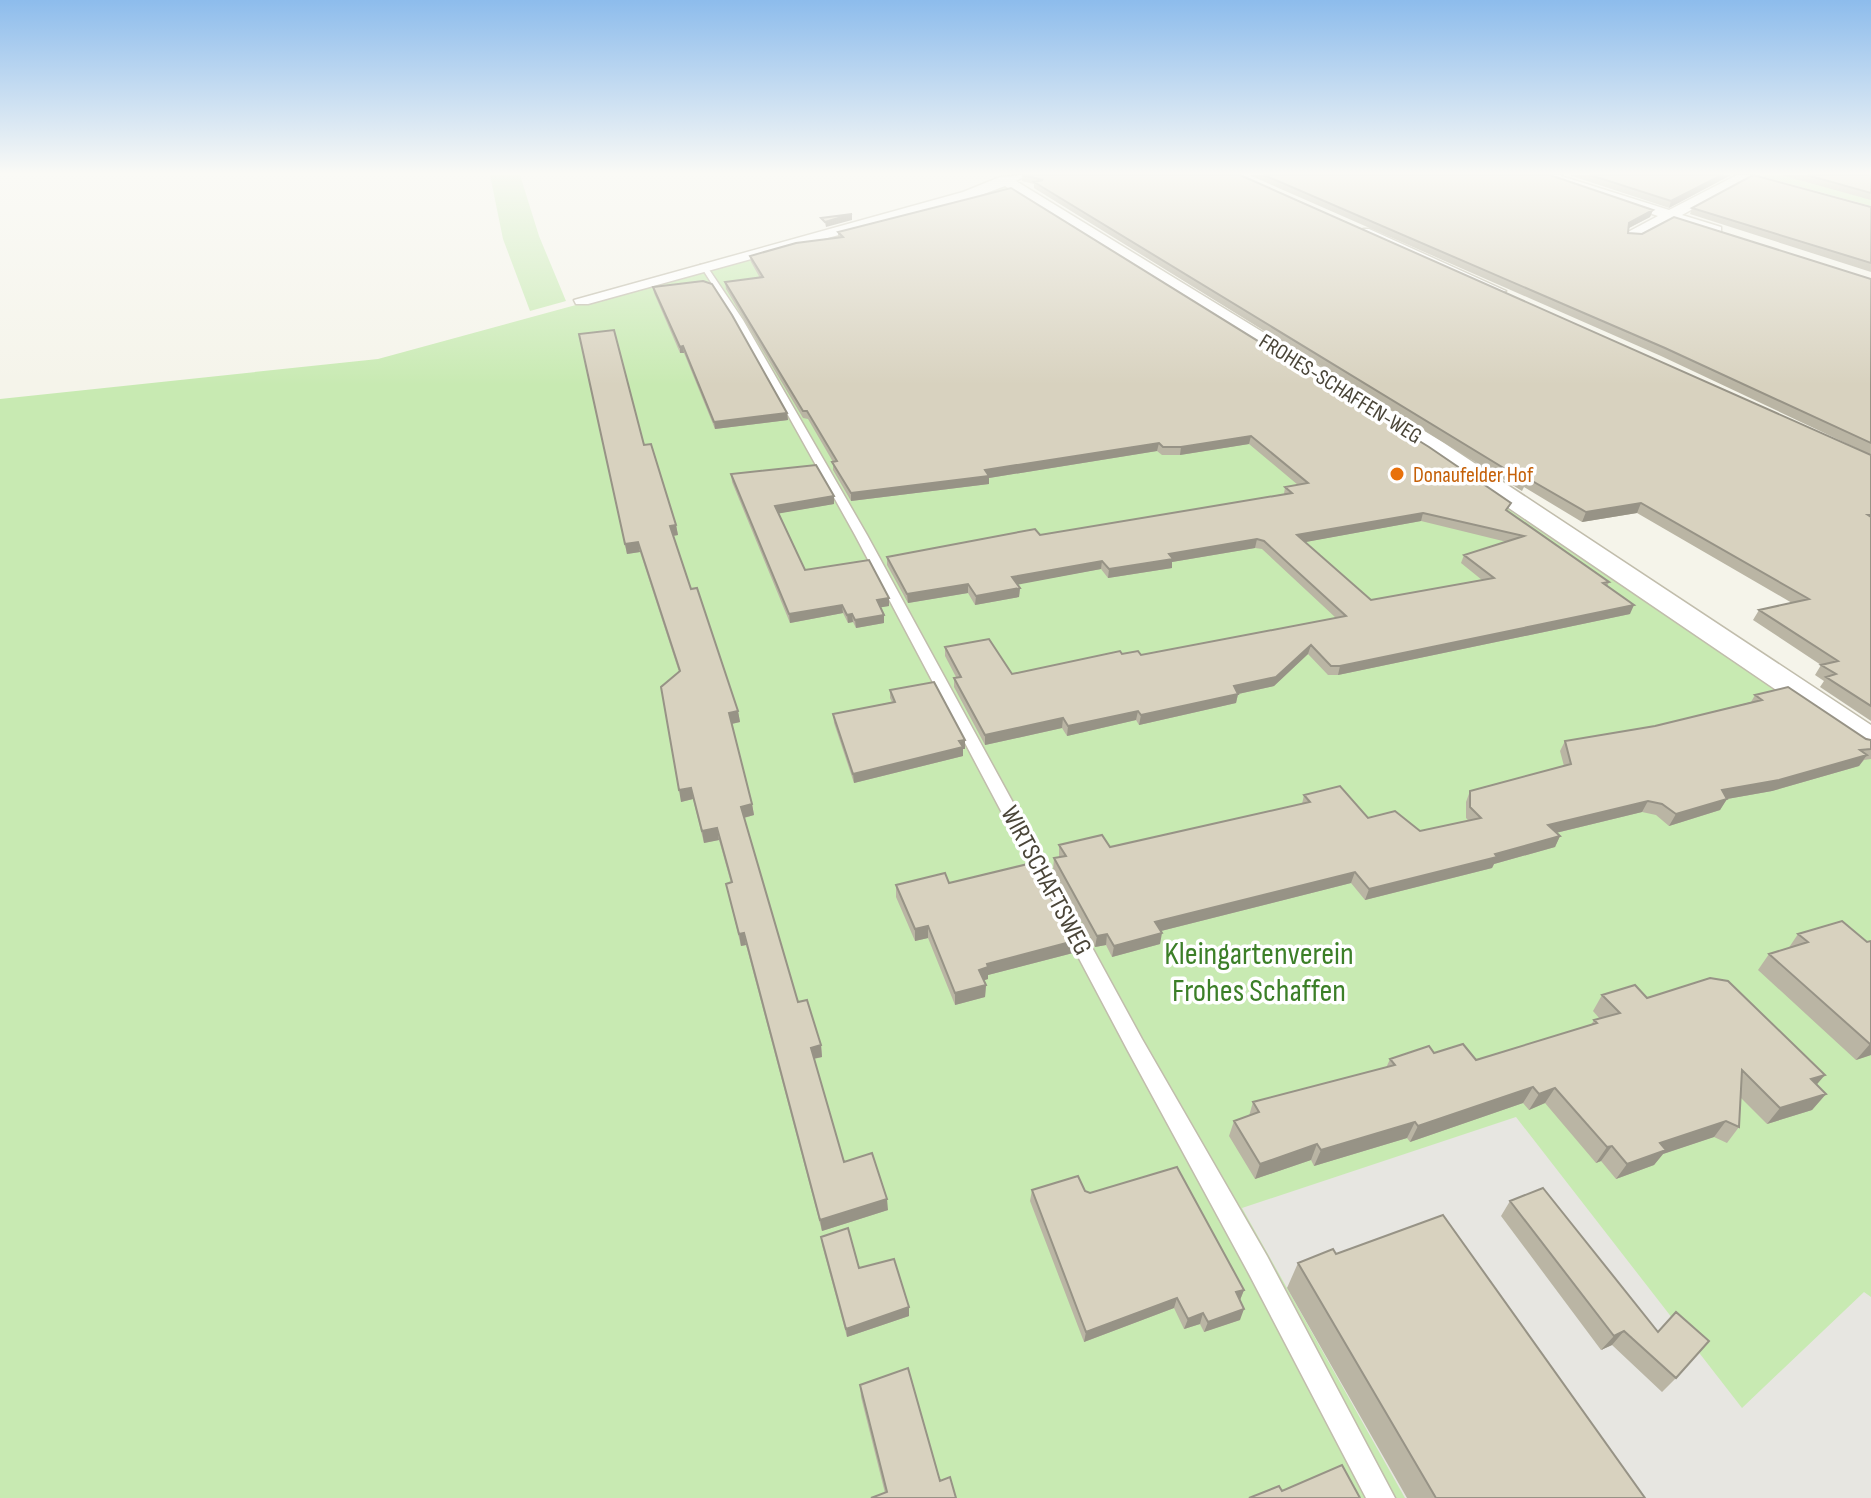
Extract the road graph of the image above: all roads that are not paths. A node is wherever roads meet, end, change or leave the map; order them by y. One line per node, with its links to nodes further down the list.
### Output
1 (784, 245): 4 (street)
2 (1118, 245): 7 (street, FROHES-SCHAFFEN-WEG)
3 (1397, 245): 5 (lane)
4 (703, 267): 6 (street); 8 (lane, WIRTSCHAFTSWEG)
5 (1516, 298)
6 (582, 300)
7 (1871, 740)
8 (1381, 1498)

